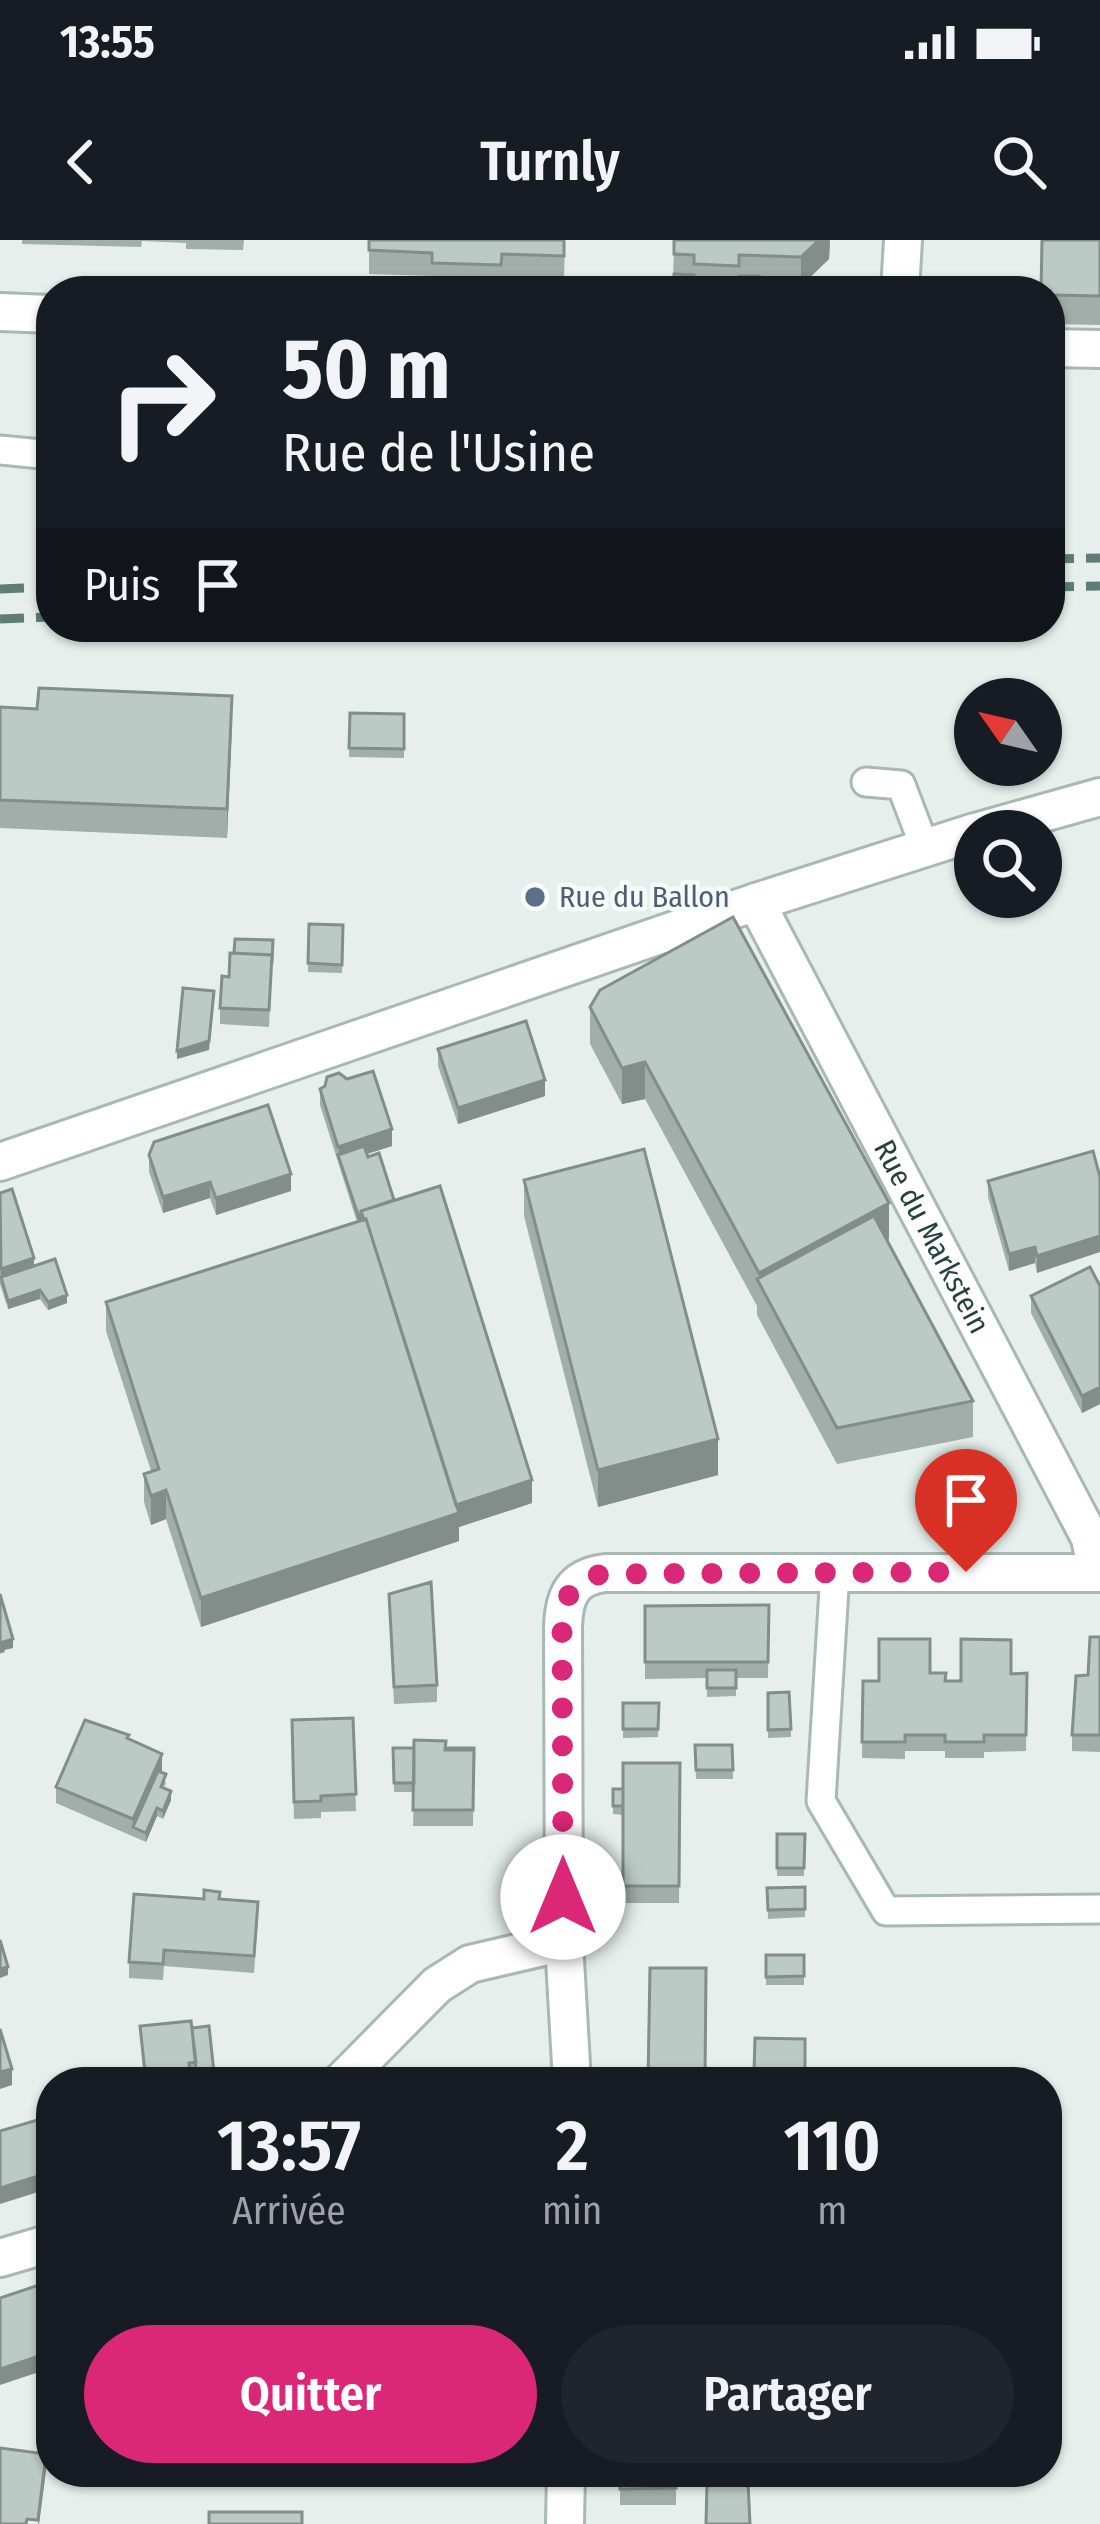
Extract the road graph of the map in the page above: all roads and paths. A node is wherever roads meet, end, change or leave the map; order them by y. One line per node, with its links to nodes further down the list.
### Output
1 (903, 240): 2 (street)
2 (901, 276)
3 (0, 312): 4 (street)
4 (36, 313)
5 (1065, 349): 6 (street)
6 (1100, 350)
7 (0, 450): 8 (lane)
8 (36, 454)
9 (866, 782): 13 (lane)
10 (1100, 797): 11 (street)
11 (1054, 810)
12 (954, 839): 13 (street)
13 (925, 848): 14 (street)
14 (756, 902): 15 (street); 17 (street, Rue du Markstein)
15 (0, 1162)
16 (835, 1572): 17 (street); 18 (lane); 19 (street)
17 (1099, 1573)
18 (1100, 1909)
19 (564, 1942): 20 (street); 21 (street)
20 (355, 2067)
21 (571, 2067)
22 (36, 2247): 23 (street)
23 (0, 2258)
24 (566, 2487): 25 (street)
25 (565, 2524)

